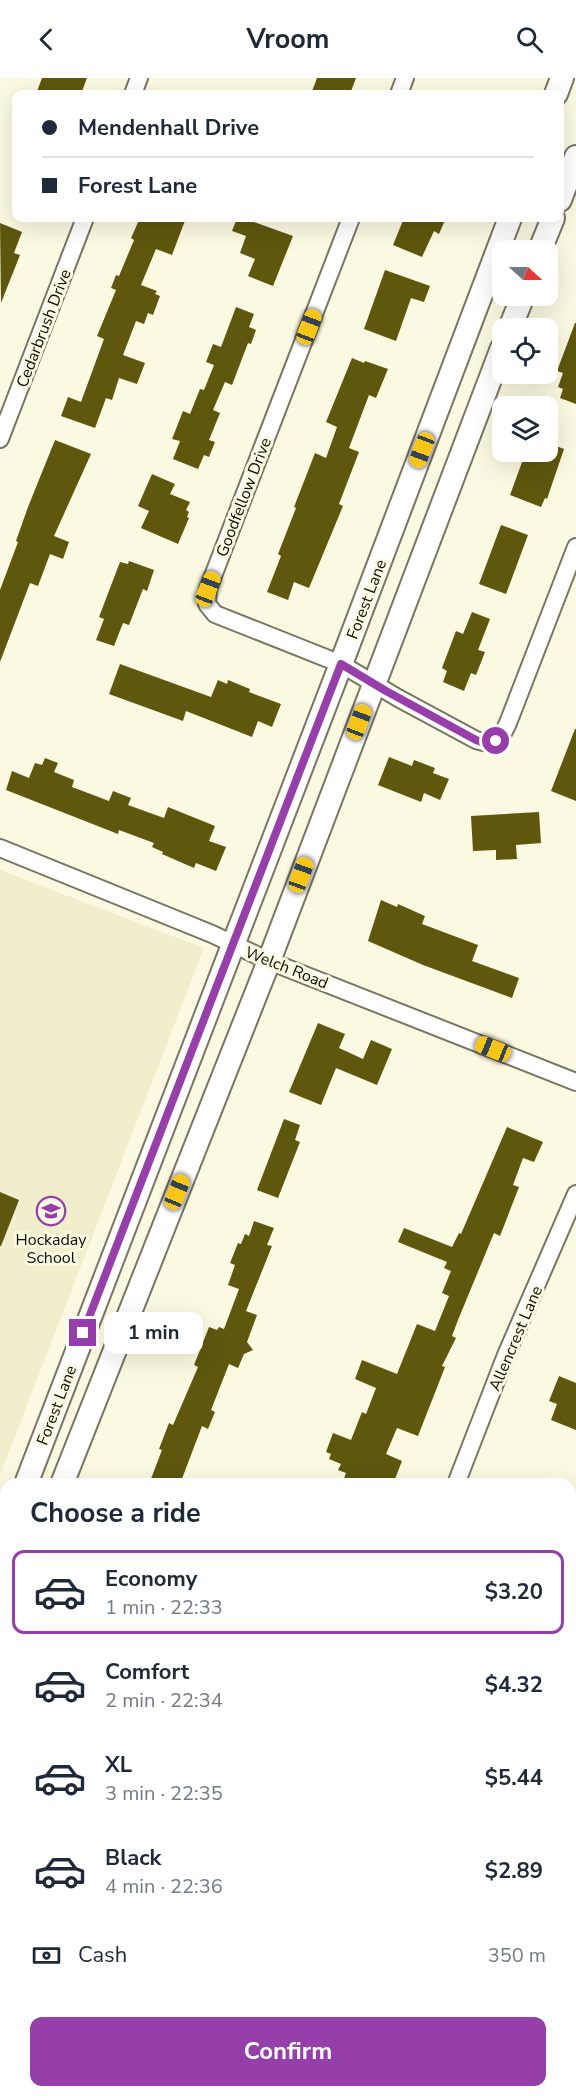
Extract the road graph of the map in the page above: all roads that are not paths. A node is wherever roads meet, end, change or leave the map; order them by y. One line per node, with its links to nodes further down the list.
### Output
1 (576, 157): 2 (main road)
2 (564, 189)
3 (83, 222): 9 (street, Cedarbrush Drive)
4 (349, 222): 11 (street, Goodfellow Drive)
5 (508, 222): 11 (main road, Forest Lane)
6 (551, 222): 7 (main road)
7 (544, 240)
8 (492, 374): 12 (main road, Forest Lane)
9 (0, 439)
10 (576, 547): 12 (street, Goodfellow Drive)
11 (341, 664): 12 (street, Goodfellow Drive); 14 (main road, Forest Lane)
12 (374, 684): 15 (main road, Forest Lane)
13 (0, 848): 14 (street, Welch Road)
14 (233, 944): 15 (street, Welch Road); 18 (main road, Forest Lane)
15 (269, 961): 16 (street, Welch Road); 19 (main road, Forest Lane)
16 (576, 1082)
17 (576, 1194): 22 (street, Allencrest Lane)
18 (92, 1312): 19 (main road); 20 (main road, Forest Lane)
19 (125, 1324): 21 (main road, Forest Lane)
20 (28, 1478)
21 (64, 1478)
22 (458, 1478)

